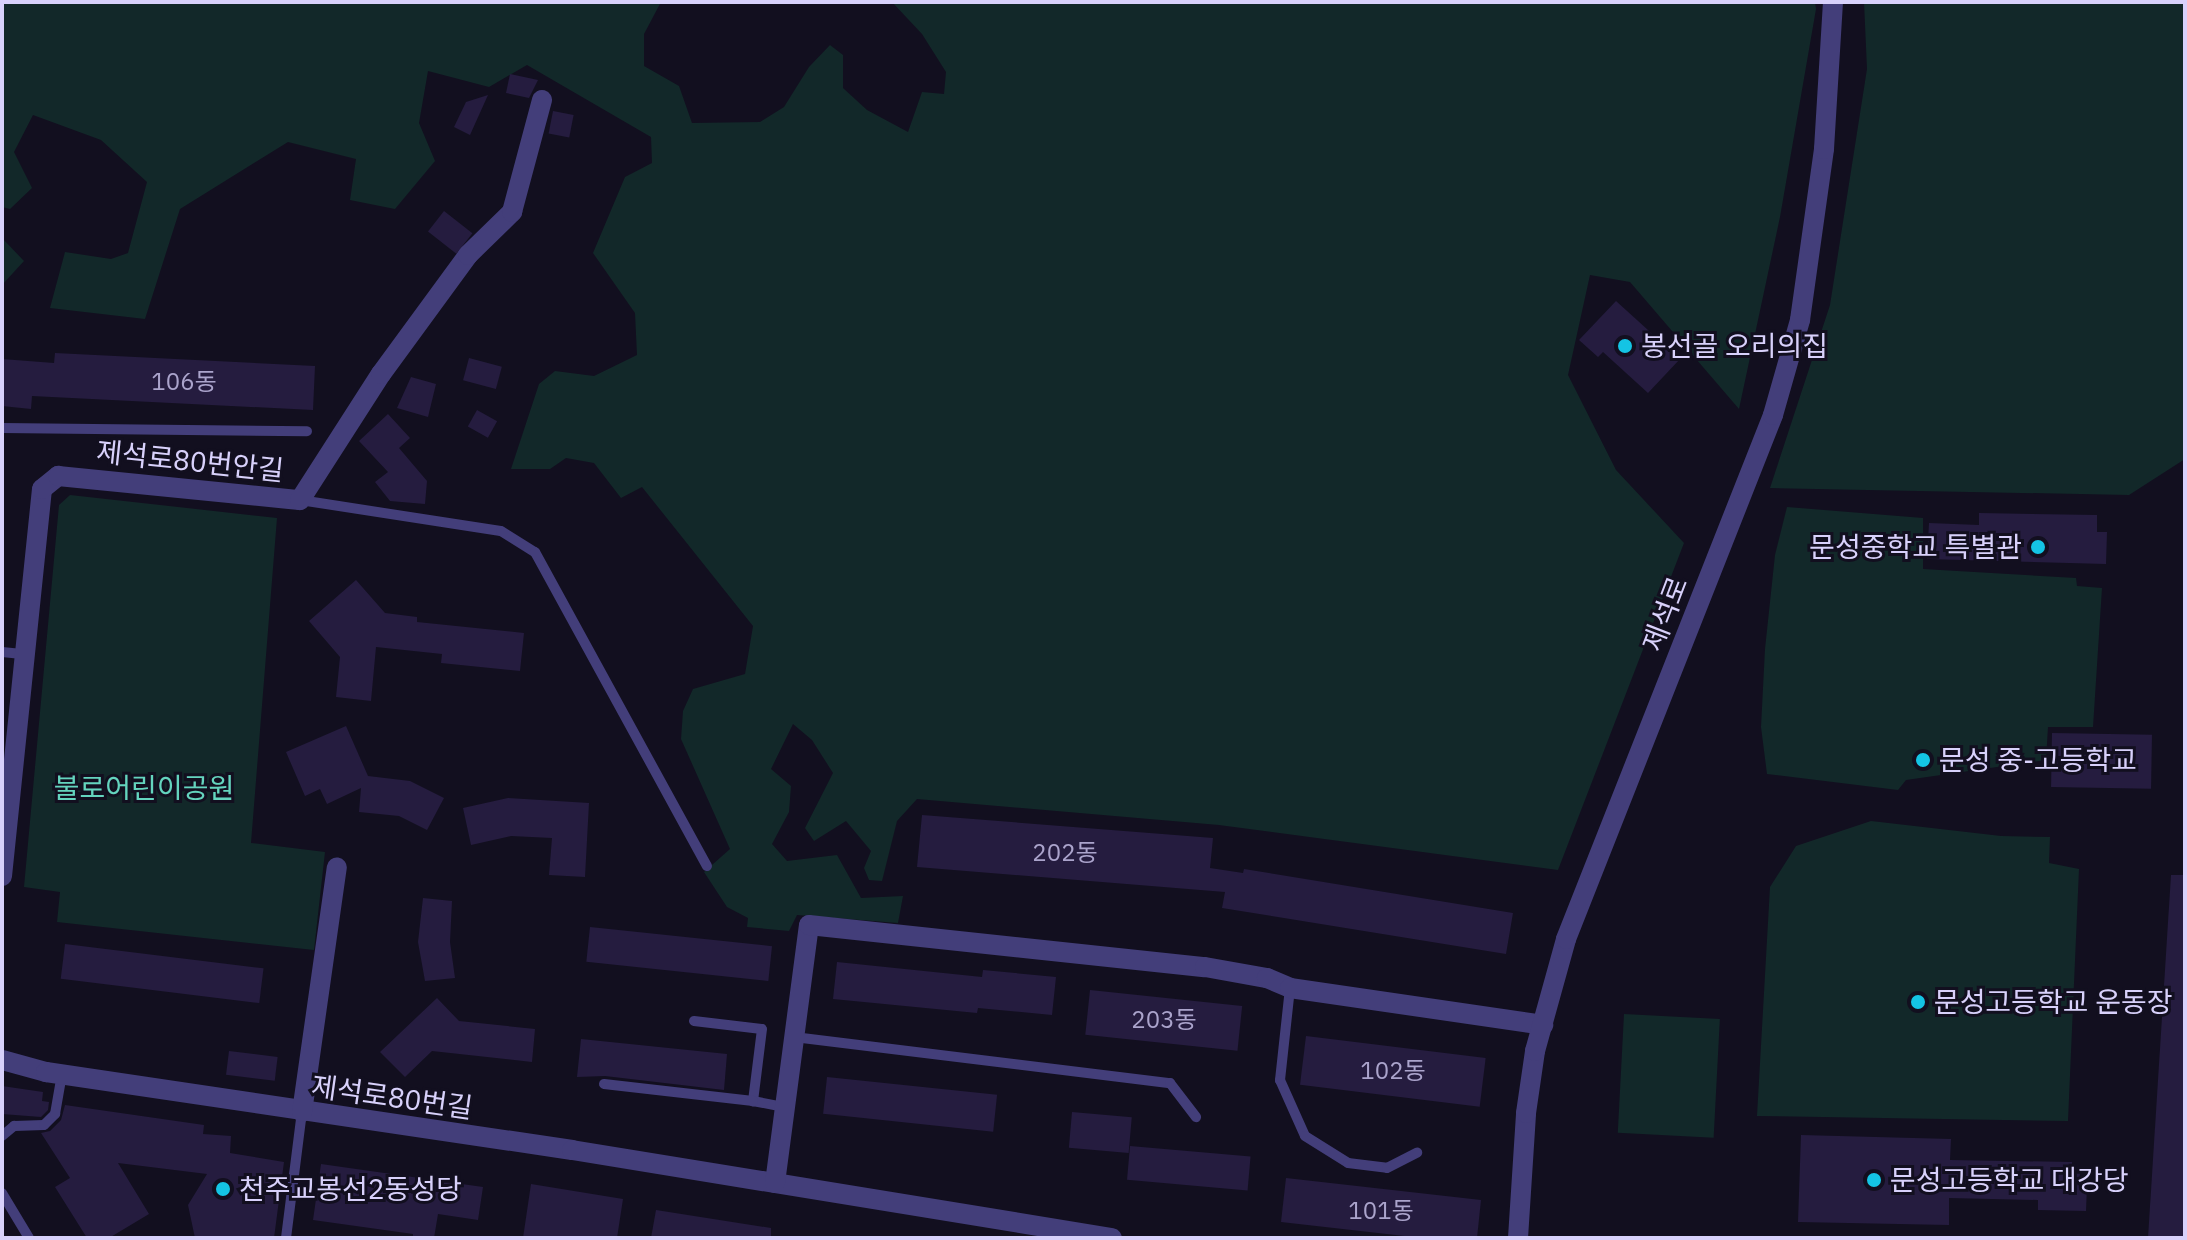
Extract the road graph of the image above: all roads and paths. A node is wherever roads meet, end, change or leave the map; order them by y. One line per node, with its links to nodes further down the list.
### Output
1 (1833, 2): 12 (street, 제석로)
2 (542, 100): 5 (street, 제석로80번안길)
3 (2, 428): 4 (lane)
4 (307, 431)
5 (300, 500): 6 (street, 제석로80번안길); 7 (lane)
6 (12, 653): 9 (street, 제석로80번안길)
7 (707, 866)
8 (337, 867): 19 (street)
9 (2, 876)
10 (1290, 988): 12 (street); 13 (street); 22 (lane)
11 (694, 1021): 17 (lane)
12 (1543, 1025): 28 (street, 제석로)
13 (794, 1037): 18 (street); 20 (lane)
14 (2, 1060): 15 (street, 제석로80번길)
15 (62, 1074): 19 (street, 제석로80번길); 21 (lane)
16 (604, 1084): 17 (lane)
17 (753, 1101): 18 (lane)
18 (784, 1107): 23 (street)
19 (302, 1112): 23 (street, 제석로80번길); 27 (lane)
20 (1196, 1117)
21 (2, 1136)
22 (1417, 1153)
23 (775, 1183): 25 (street, 제석로80번길)
24 (2, 1193): 26 (lane)
25 (1104, 1237)
26 (29, 1238)
27 (286, 1238)
28 (1518, 1238)

